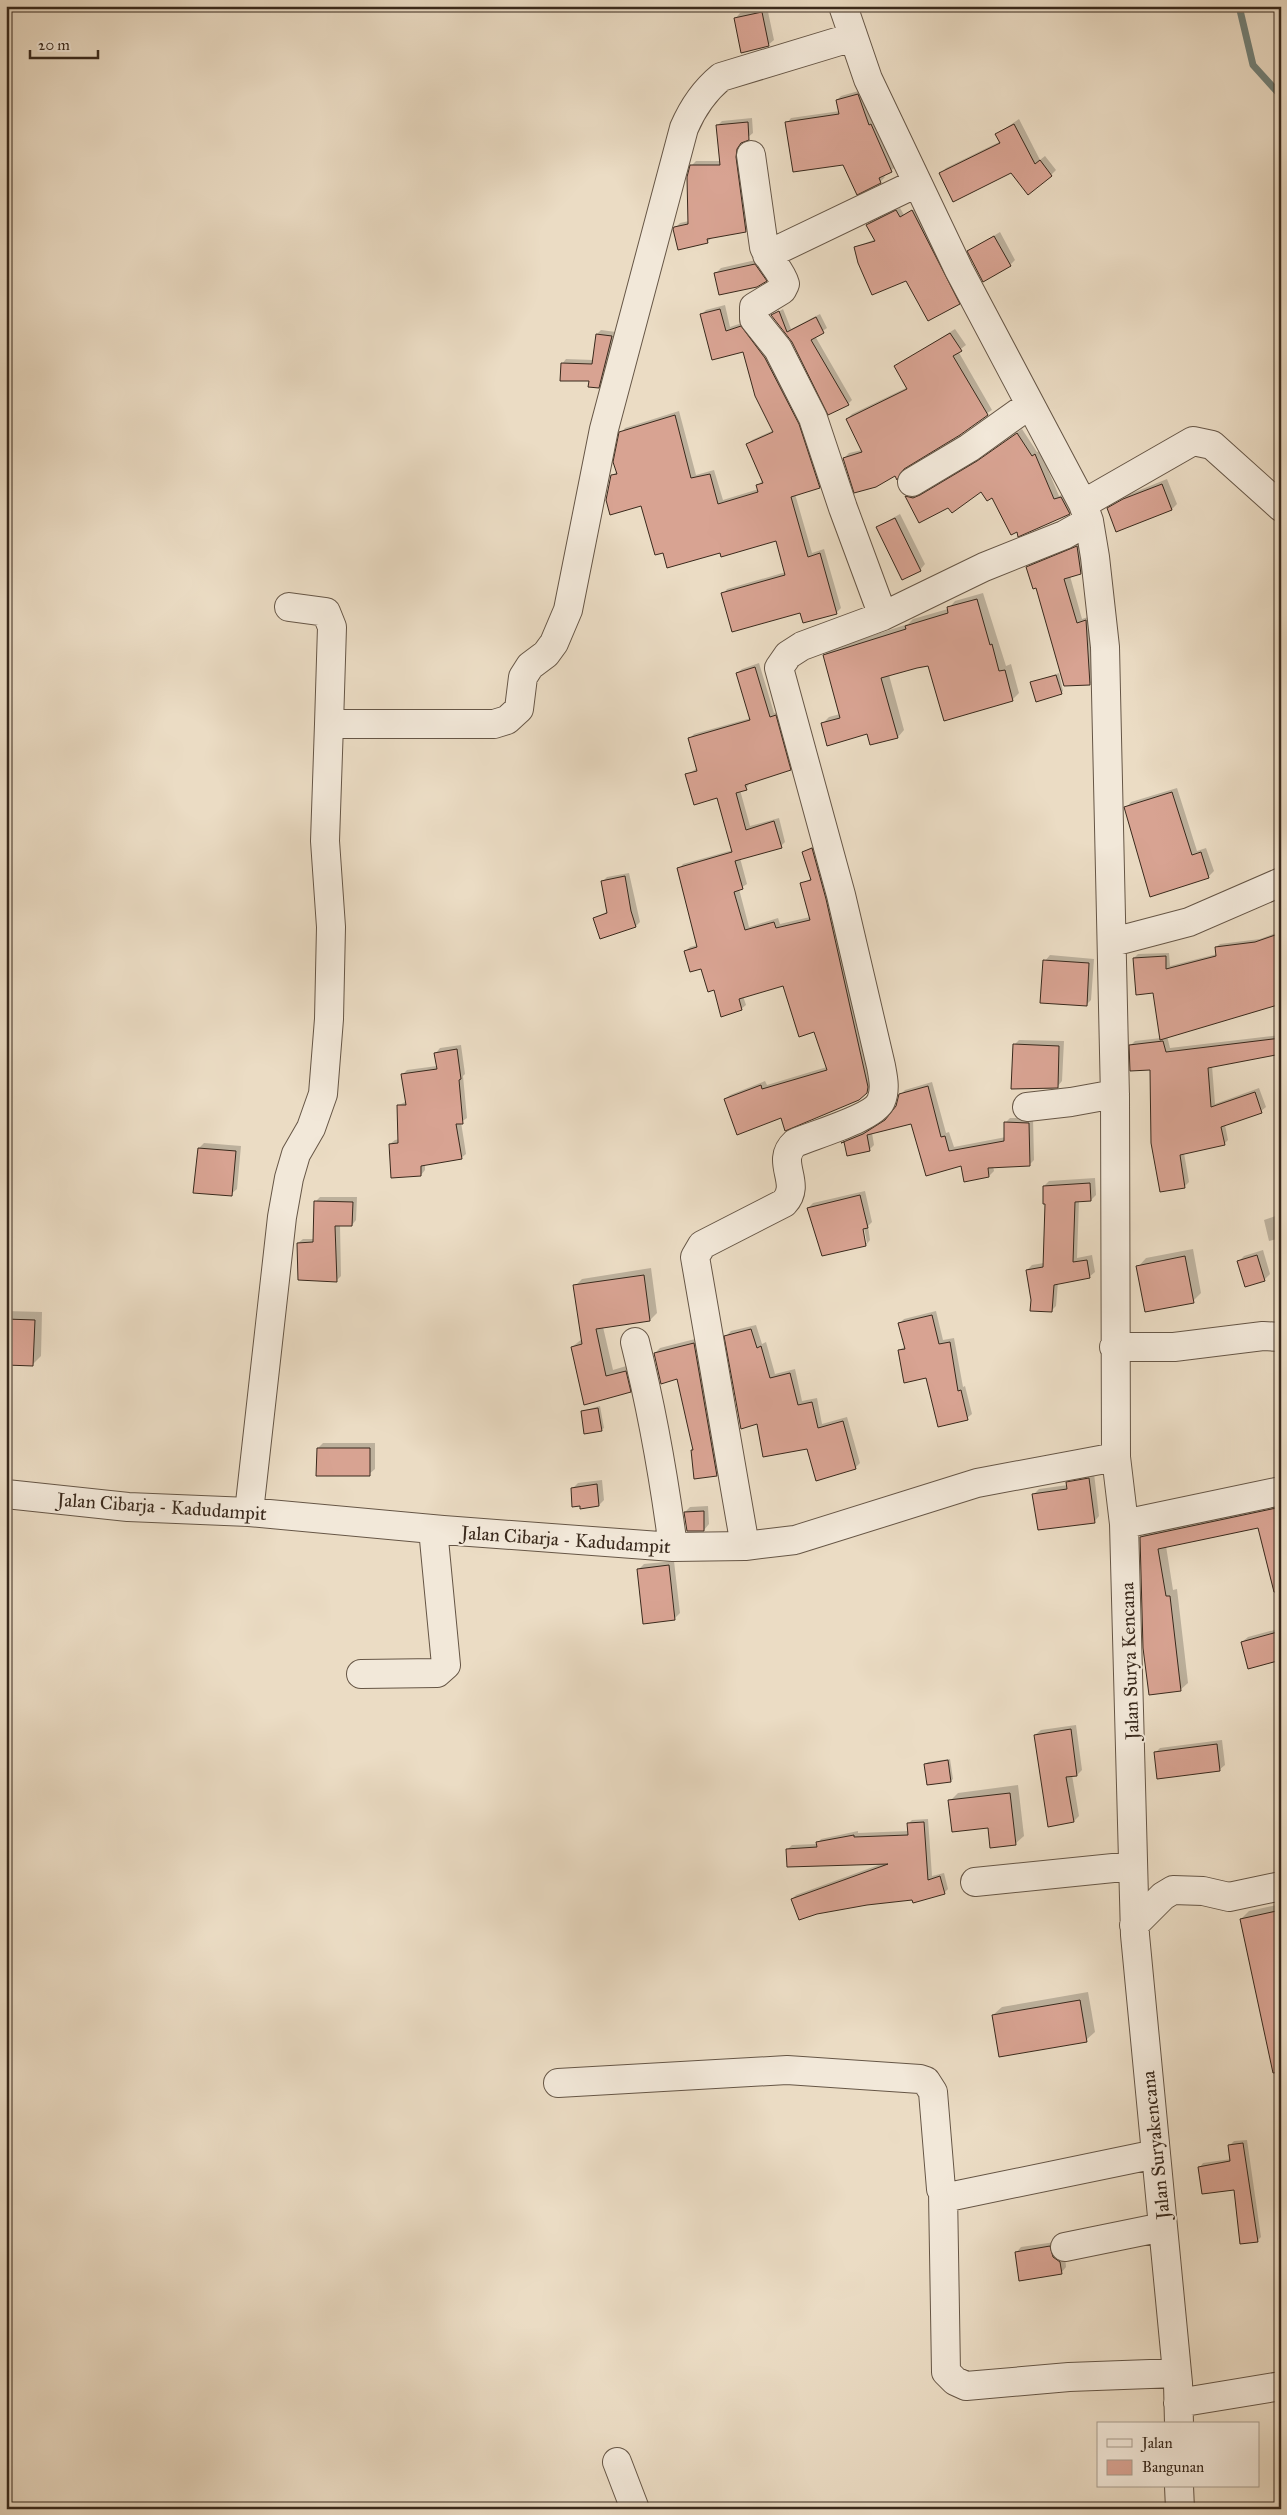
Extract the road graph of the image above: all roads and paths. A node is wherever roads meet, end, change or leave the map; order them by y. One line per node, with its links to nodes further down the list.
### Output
1 (843, 6): 2 (street)
2 (854, 36): 4 (street); 12 (street)
3 (751, 155): 5 (street)
4 (917, 183): 5 (street); 6 (street)
5 (767, 255): 11 (street)
6 (1029, 405): 7 (street); 9 (street)
7 (912, 482)
8 (1281, 507): 9 (street)
9 (1086, 512): 11 (street); 14 (street, Jalan Surya Kencana)
10 (289, 606): 12 (street)
11 (883, 616): 26 (street)
12 (329, 724): 23 (street)
13 (1281, 882): 14 (street)
14 (1113, 942): 15 (street, Jalan Surya Kencana)
15 (1115, 1094): 16 (street); 19 (street, Jalan Surya Kencana)
16 (1027, 1107)
17 (1281, 1337): 19 (street)
18 (635, 1342): 27 (street)
19 (1114, 1347): 20 (street, Jalan Surya Kencana)
20 (1116, 1457): 24 (street, Jalan Surya Kencana); 26 (street, Jalan Cibarja - Kadudampit)
21 (1281, 1491): 24 (street)
22 (6, 1494): 23 (street, Jalan Cibarja - Kadudampit)
23 (249, 1512): 25 (street, Jalan Cibarja - Kadudampit)
24 (1124, 1524): 29 (street, Jalan Surya Kencana)
25 (433, 1529): 27 (street, Jalan Cibarja - Kadudampit); 28 (street)
26 (744, 1546): 27 (street, Jalan Cibarja - Kadudampit)
27 (673, 1547)
28 (361, 1674)
29 (1133, 1866): 30 (street); 32 (street, Jalan Suryakencana)
30 (975, 1882)
31 (1281, 1886): 32 (street)
32 (1134, 1925): 34 (street, Jalan Suryakencana)
33 (558, 2083): 35 (street)
34 (1156, 2154): 35 (street); 36 (street, Jalan Suryakencana)
35 (943, 2192): 38 (street)
36 (1163, 2227): 37 (street); 38 (street, Jalan Suryakencana)
37 (1065, 2246)
38 (1177, 2372): 40 (street, Jalan Suryakencana)
39 (1281, 2386): 40 (street)
40 (1178, 2413)
41 (617, 2462): 43 (street)
42 (1179, 2488): 44 (street)
43 (635, 2509)
44 (1180, 2509)

